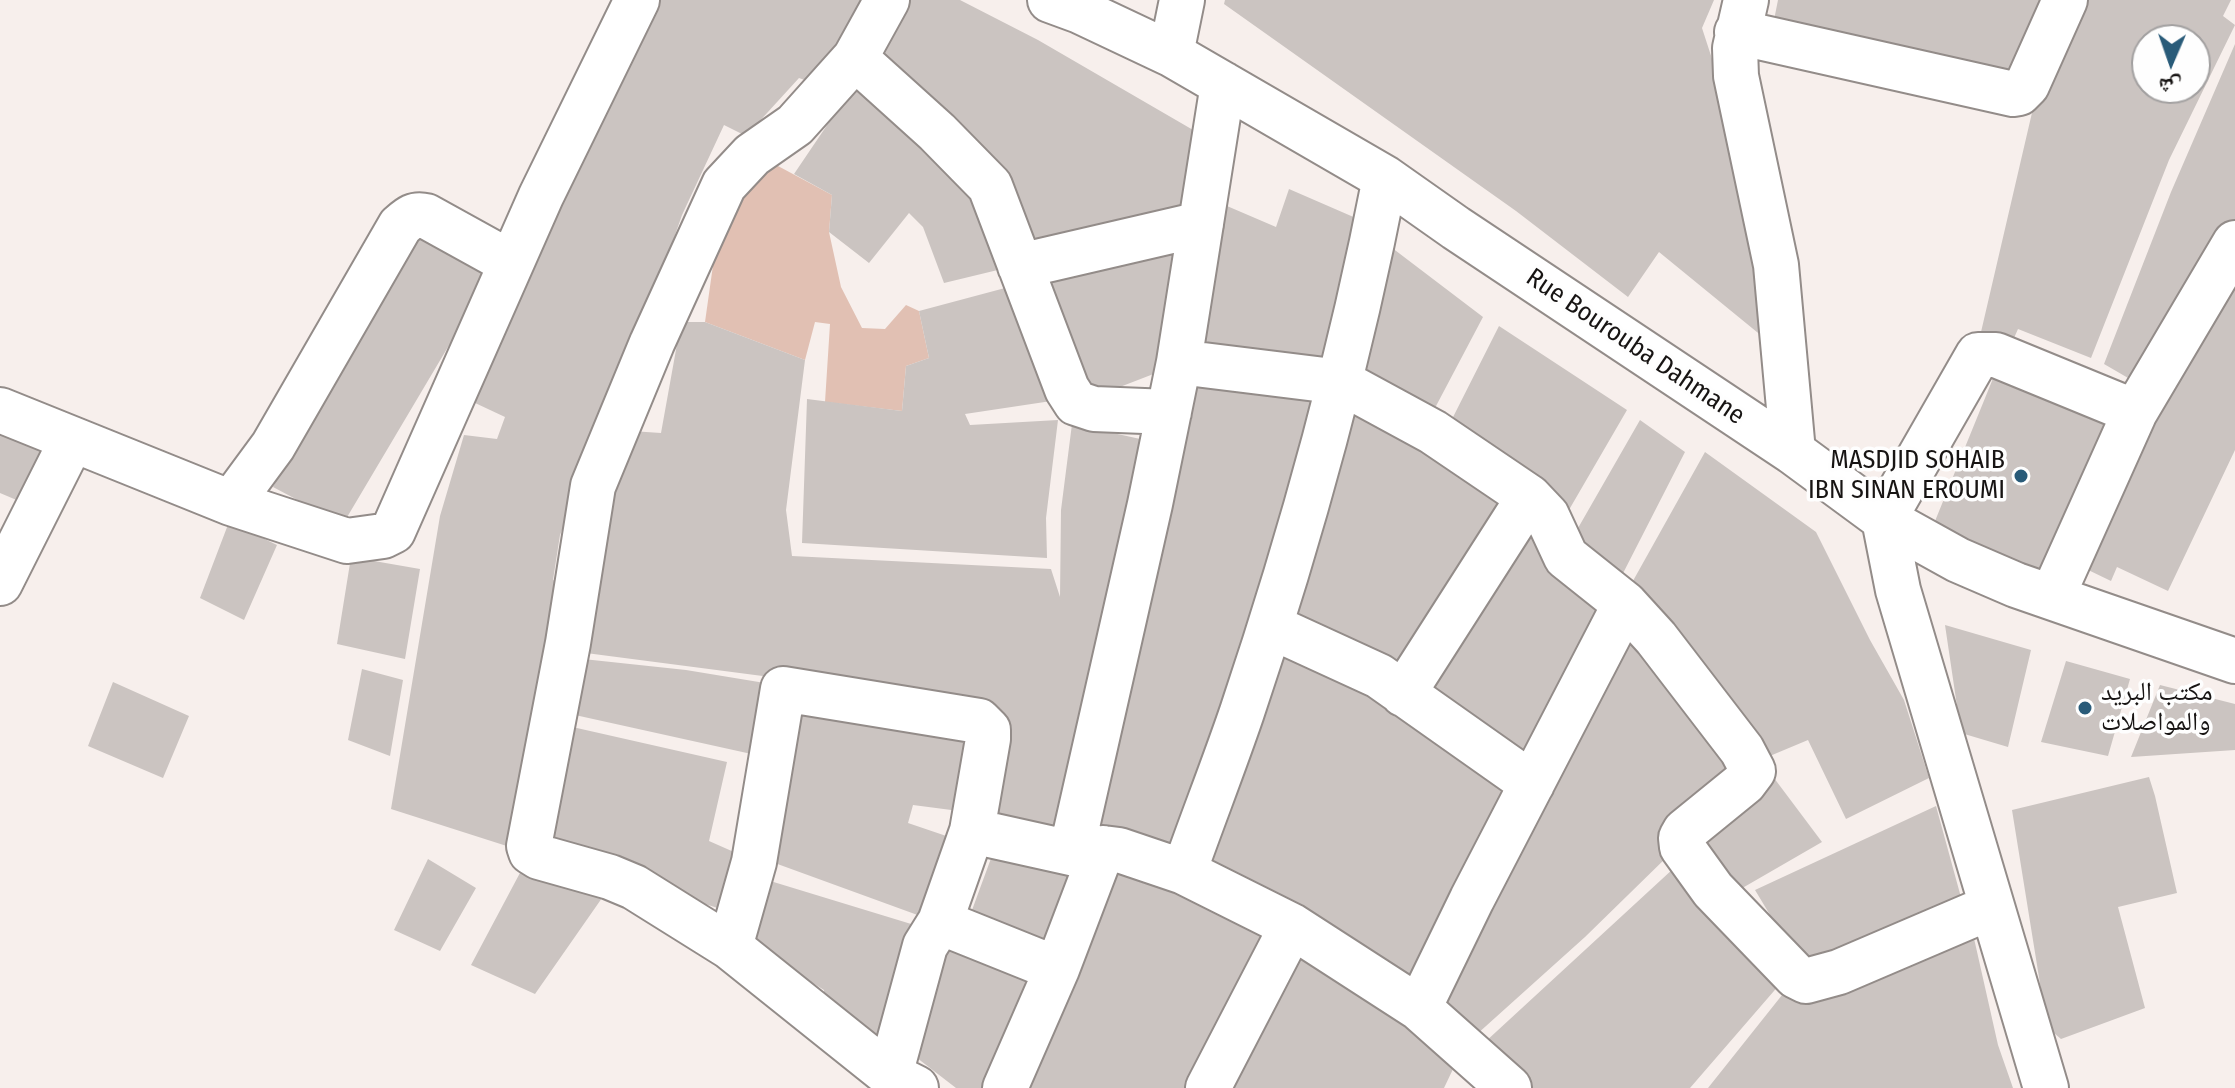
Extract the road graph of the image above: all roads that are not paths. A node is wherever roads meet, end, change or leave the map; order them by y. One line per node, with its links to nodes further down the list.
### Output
1 (637, 0): 13 (street)
2 (887, 0): 8 (street)
3 (1050, 0): 7 (street, Rue Bourouba Dahmane)
4 (1182, 0): 7 (street)
5 (2065, 0): 6 (street)
6 (1741, 16): 21 (street)
7 (1171, 54): 9 (street, Rue Bourouba Dahmane)
8 (855, 58): 14 (street); 38 (street)
9 (1223, 84): 10 (street, Rue Bourouba Dahmane); 11 (street)
10 (1385, 178): 16 (street); 21 (street, Rue Bourouba Dahmane)
11 (1201, 224): 14 (street); 15 (street)
12 (2235, 243): 19 (street)
13 (511, 263): 23 (street); 23 (street)
14 (1020, 266): 18 (street)
15 (1179, 362): 16 (street); 18 (street)
16 (1341, 382): 22 (street); 28 (street)
17 (0, 410): 20 (street)
18 (1169, 412): 33 (street)
19 (2135, 412): 24 (street); 26 (street)
20 (72, 440): 23 (street); 25 (street)
21 (1793, 452): 24 (street, Rue Bourouba Dahmane)
22 (1529, 497): 27 (street); 30 (street)
23 (231, 503)
24 (1884, 519): 26 (street, Rue Bourouba Dahmane); 35 (street)
25 (0, 583)
26 (2052, 597): 29 (street, Rue Bourouba Dahmane)
27 (1625, 604): 31 (street); 35 (street)
28 (1270, 626): 30 (street); 34 (street)
29 (2232, 652)
30 (1403, 694): 31 (street)
31 (1532, 784): 40 (street)
32 (972, 831): 33 (street); 36 (street); 38 (street)
33 (1087, 850): 34 (street); 39 (street)
34 (1184, 872): 37 (street)
35 (1991, 907): 46 (street)
36 (940, 922): 39 (street); 42 (street)
37 (1292, 926): 40 (street); 44 (street)
38 (730, 947): 42 (street)
39 (1057, 969): 43 (street)
40 (1419, 1008): 41 (street)
41 (1464, 1072): 45 (street)
42 (903, 1081)
43 (1005, 1088)
44 (1208, 1088)
45 (1509, 1088)
46 (2046, 1088)

